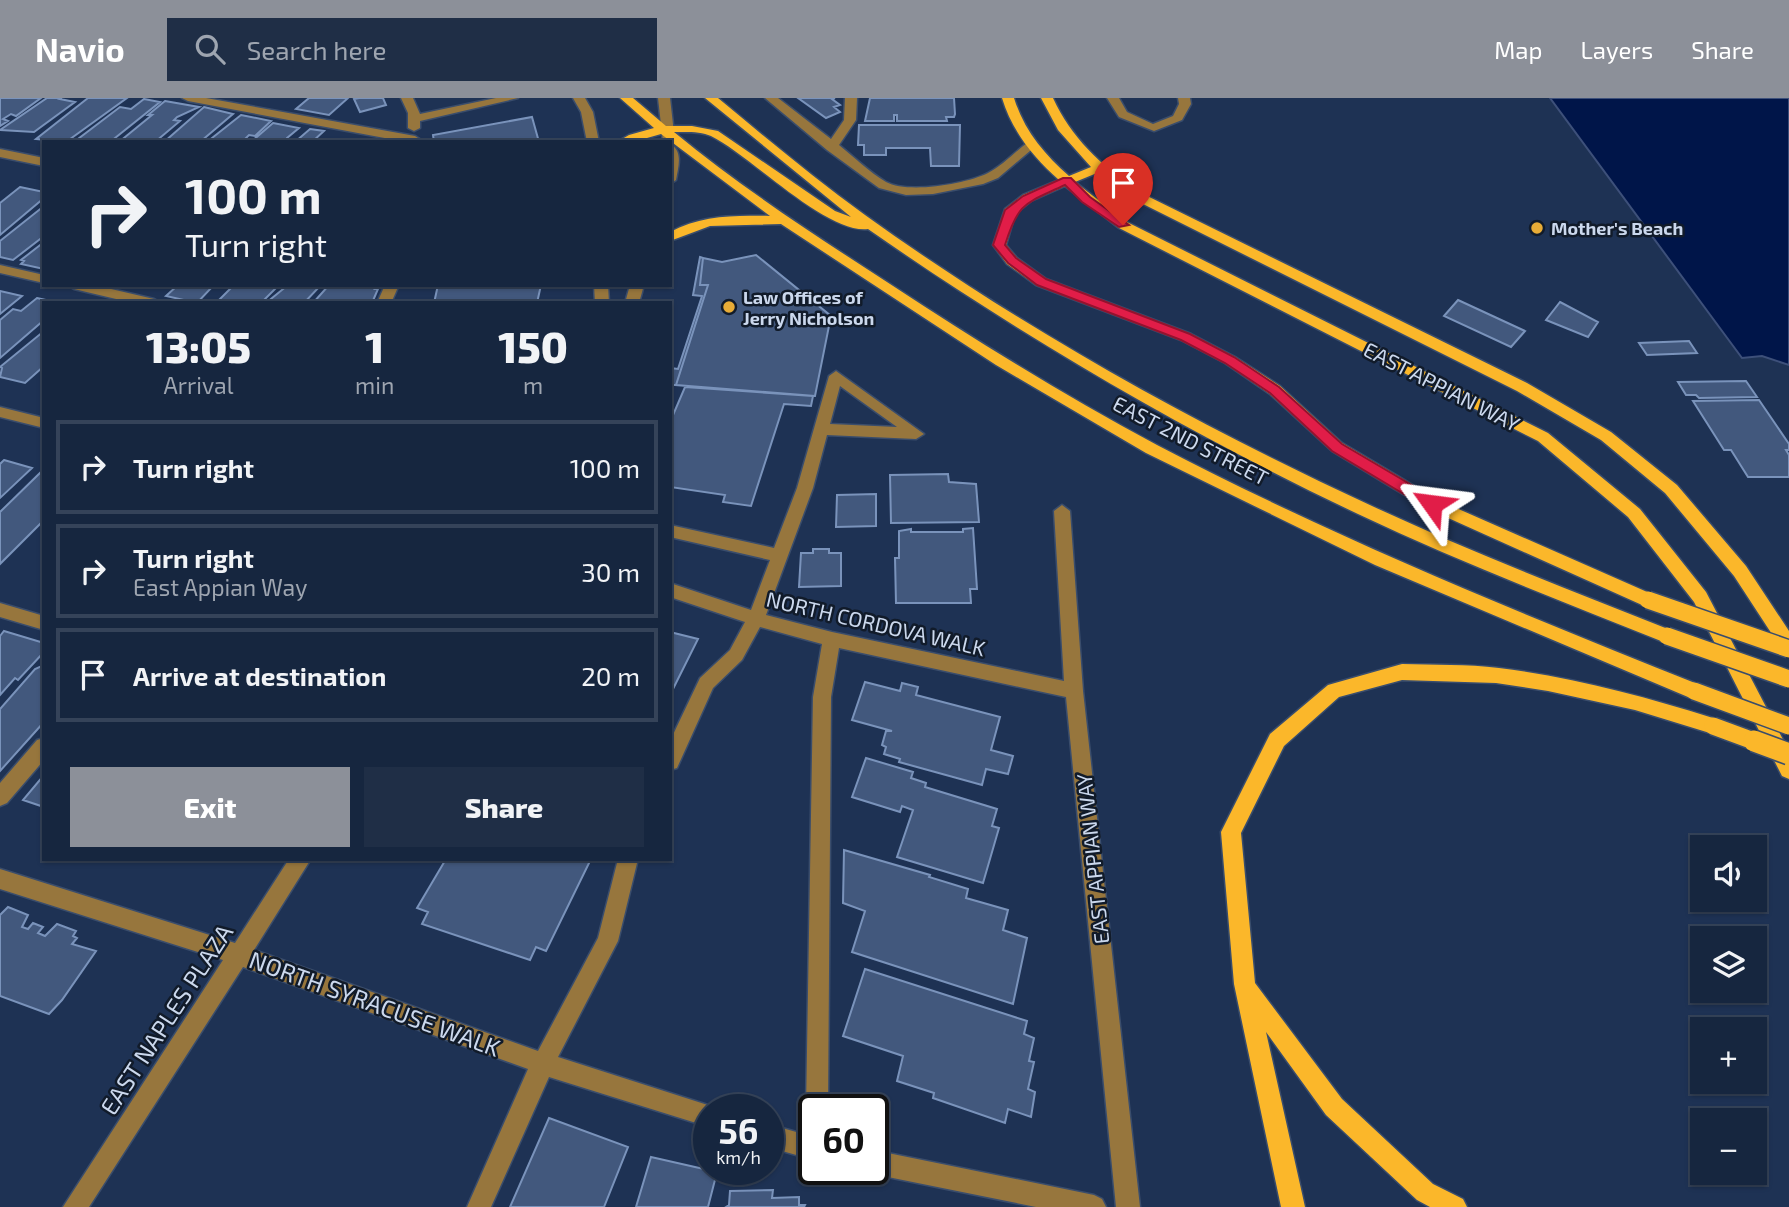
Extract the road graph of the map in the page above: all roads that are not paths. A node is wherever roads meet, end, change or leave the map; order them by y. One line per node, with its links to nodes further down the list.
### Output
1 (188, 98): 16 (street)
2 (407, 98): 14 (street)
3 (512, 98): 14 (street)
4 (579, 98): 18 (street)
5 (626, 98): 15 (main road, EAST 2ND STREET)
6 (664, 98): 15 (street)
7 (711, 98): 27 (main road, EAST 2ND STREET)
8 (771, 98): 21 (street)
9 (851, 98): 21 (street)
10 (1007, 98): 20 (main road, EAST APPIAN WAY)
11 (1047, 98): 24 (main road, EAST APPIAN WAY)
12 (1113, 98): 13 (street)
13 (1184, 98)
14 (414, 119): 17 (street)
15 (667, 136): 19 (main road); 26 (main road, EAST 2ND STREET); 27 (main road)
16 (410, 140)
17 (415, 140)
18 (593, 140)
19 (629, 140)
20 (1031, 145): 21 (street); 25 (main road, EAST APPIAN WAY)
21 (831, 147)
22 (0, 153): 23 (street)
23 (42, 162)
24 (1098, 168): 25 (main road); 44 (main road, EAST APPIAN WAY)
25 (1067, 181): 44 (main road, bridge); 51 (main road, EAST APPIAN WAY)
26 (783, 220): 28 (main road); 47 (main road, EAST 2ND STREET, bridge)
27 (883, 234): 45 (main road, EAST 2ND STREET, bridge)
28 (672, 236)
29 (0, 269): 30 (street)
30 (42, 279)
31 (83, 287): 32 (street)
32 (145, 301)
33 (0, 412): 34 (street)
34 (42, 422)
35 (822, 429): 35 (street); 38 (street)
36 (1062, 511): 46 (street, EAST APPIAN WAY)
37 (672, 531): 38 (street)
38 (780, 556): 41 (street)
39 (672, 591): 41 (street, NORTH CORDOVA WALK)
40 (0, 610): 42 (street)
41 (757, 619): 43 (street, NORTH CORDOVA WALK); 50 (street)
42 (42, 622)
43 (832, 639): 46 (street, NORTH CORDOVA WALK); 59 (street)
44 (1789, 648)
45 (1789, 679)
46 (1074, 691): 65 (street, EAST APPIAN WAY)
47 (1789, 726)
48 (42, 748): 52 (street)
49 (1789, 754): 57 (main road, bridge)
50 (672, 758)
51 (1789, 770)
52 (0, 797)
53 (300, 861): 56 (street, EAST NAPLES PLAZA)
54 (628, 861): 58 (street)
55 (0, 879): 56 (street, NORTH SYRACUSE WALK)
56 (240, 955): 58 (street, NORTH SYRACUSE WALK); 62 (street, EAST NAPLES PLAZA)
57 (1245, 984): 66 (main road); 67 (main road)
58 (544, 1064): 60 (street, NORTH SYRACUSE WALK); 63 (street)
59 (817, 1094)
60 (693, 1111)
61 (889, 1165): 64 (street)
62 (75, 1207)
63 (479, 1207)
64 (1094, 1207)
65 (1128, 1207)
66 (1293, 1207)
67 (1455, 1207)

